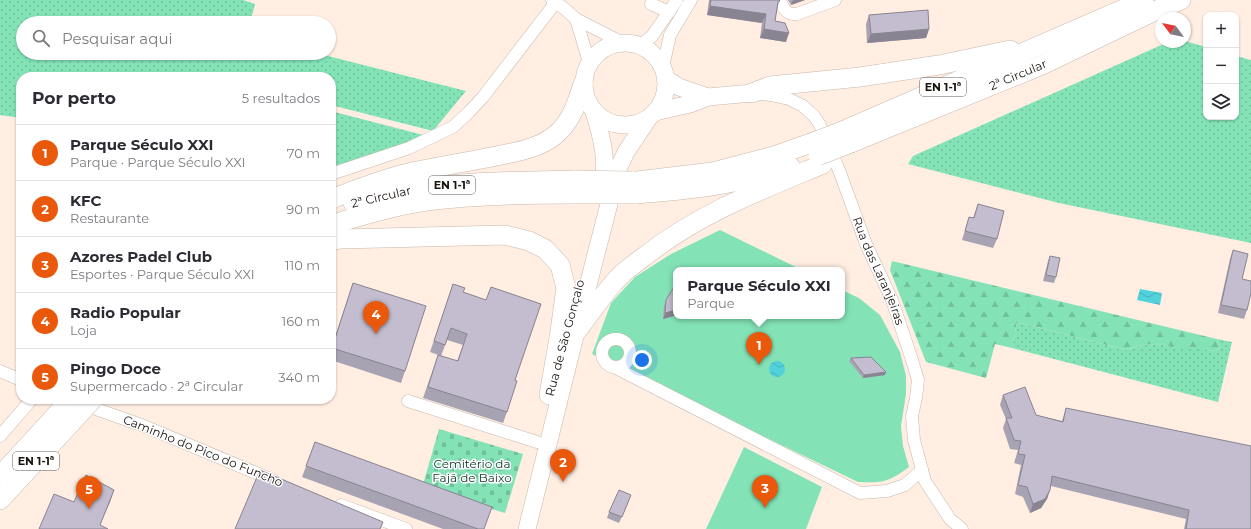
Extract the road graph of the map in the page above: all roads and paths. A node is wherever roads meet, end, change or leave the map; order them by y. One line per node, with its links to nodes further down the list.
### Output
1 (677, 0): 9 (street)
2 (691, 0): 15 (street)
3 (780, 0): 4 (street)
4 (835, 0)
5 (1144, 0): 13 (highway, 2ª Circular / EN 1-1ª)
6 (1181, 0): 21 (highway, 2ª Circular / EN 1-1ª)
7 (554, 1): 10 (street); 23 (street)
8 (651, 4): 9 (street)
9 (669, 12): 12 (street)
10 (576, 19): 11 (street); 14 (street)
11 (621, 42): 12 (main road); 14 (main road)
12 (640, 45): 15 (main road)
13 (1040, 46): 17 (highway); 21 (highway, 2ª Circular / EN 1-1ª)
14 (589, 62): 16 (main road)
15 (664, 73): 18 (main road, Rua das Laranjeiras); 20 (main road)
16 (583, 84): 19 (main road); 25 (highway)
17 (752, 93): 18 (main road, Rua das Laranjeiras); 44 (street, Rua das Laranjeiras)
18 (708, 97): 20 (main road, Rua das Laranjeiras)
19 (594, 112): 20 (main road); 35 (main road, Rua de São Gonçalo)
20 (651, 115): 29 (main road, Rua de São Gonçalo)
21 (849, 136): 22 (highway, EN 1-1ª, bridge)
22 (817, 154): 24 (highway, EN 1-1ª, bridge); 29 (highway)
23 (336, 172)
24 (574, 187): 26 (highway, 2ª Circular / EN 1-1ª); 27 (highway, 2ª Circular / EN 1-1ª)
25 (336, 197)
26 (336, 208)
27 (336, 223)
28 (336, 240): 35 (highway)
29 (576, 332): 51 (main road, Rua de São Gonçalo)
30 (628, 360): 31 (street); 31 (street); 34 (street)
31 (614, 367): 34 (street)
32 (0, 371): 33 (street)
33 (16, 378)
34 (637, 379): 44 (street)
35 (549, 395): 43 (main road, Rua de São Gonçalo)
36 (408, 401): 43 (street)
37 (28, 404): 42 (street)
38 (68, 404): 41 (highway, EN 1-1ª, bridge)
39 (82, 404): 46 (street, Caminho do Pico do Funcho)
40 (85, 404): 41 (highway, EN 1-1ª, bridge)
41 (64, 418): 45 (highway, EN 1-1ª); 47 (highway, EN 1-1ª)
42 (0, 436)
43 (537, 442): 50 (main road, Rua de São Gonçalo)
44 (922, 470): 52 (street, Rua das Laranjeiras)
45 (0, 476)
46 (286, 485)
47 (0, 500)
48 (331, 502): 49 (street)
49 (406, 529)
50 (516, 529)
51 (528, 529)
52 (961, 529)

